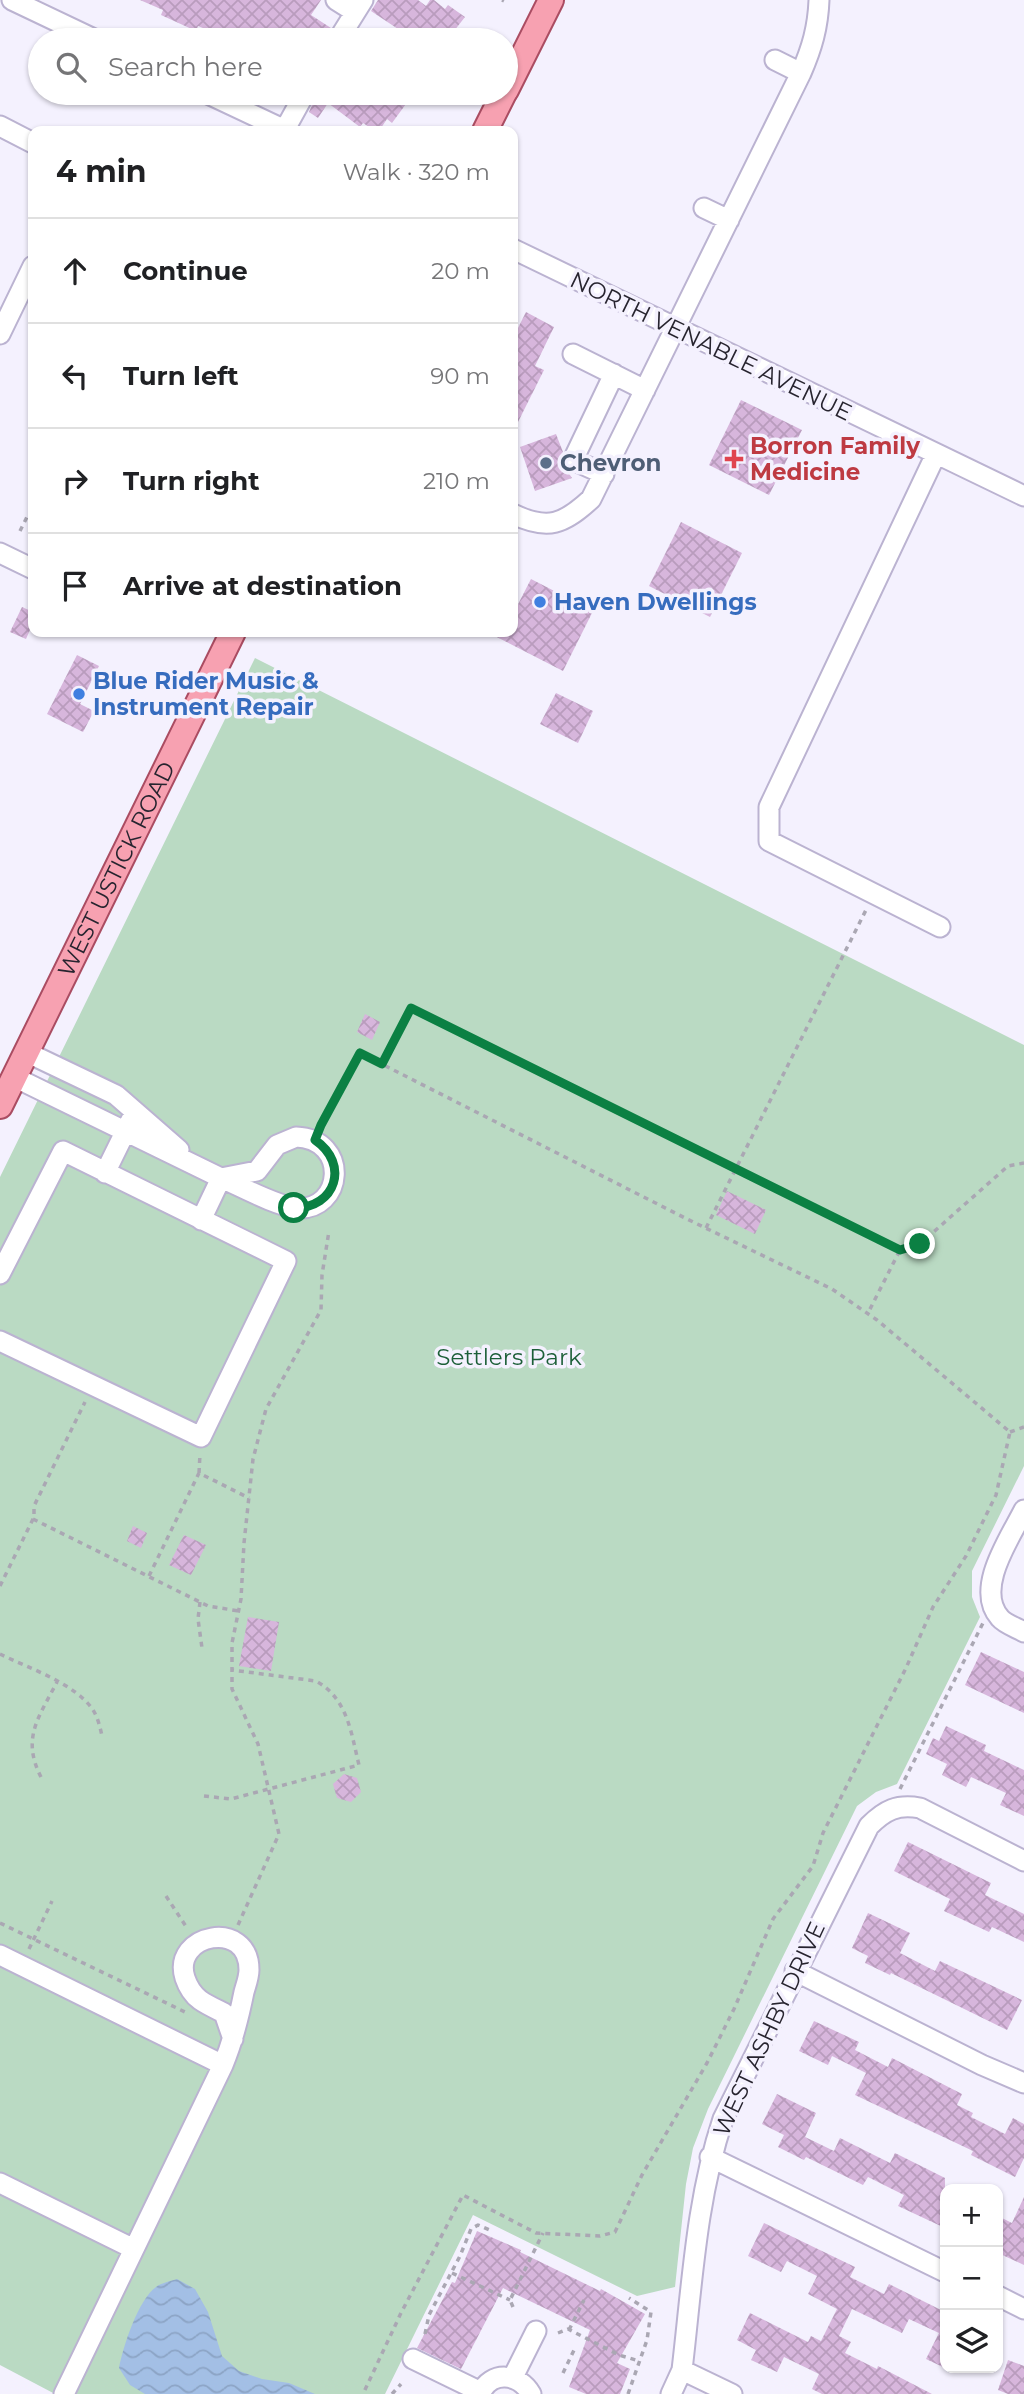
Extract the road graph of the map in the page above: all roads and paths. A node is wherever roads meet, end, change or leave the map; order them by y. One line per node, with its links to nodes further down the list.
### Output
1 (12, 0): 6 (street)
2 (336, 0): 5 (street)
3 (551, 0): 9 (main road)
4 (819, 0): 10 (street)
5 (359, 6): 7 (street)
6 (71, 28)
7 (345, 28)
8 (775, 60): 10 (street)
9 (518, 65)
10 (801, 73): 20 (street)
11 (231, 105): 15 (street)
12 (299, 105): 16 (street)
13 (498, 105): 17 (main road)
14 (0, 126): 18 (street)
15 (275, 126)
16 (288, 126)
17 (488, 126)
18 (28, 140)
19 (704, 208): 20 (street)
20 (729, 220): 23 (street)
21 (518, 251): 23 (street, NORTH VENABLE AVENUE)
22 (28, 276): 24 (street)
23 (675, 328): 27 (street); 28 (street, NORTH VENABLE AVENUE)
24 (0, 334)
25 (573, 354): 26 (street)
26 (614, 374): 27 (street); 29 (street)
27 (645, 390): 29 (street)
28 (936, 454): 30 (street, NORTH VENABLE AVENUE); 37 (street)
29 (604, 474): 31 (street)
30 (1024, 496)
31 (518, 516)
32 (28, 518): 33 (path)
33 (20, 531)
34 (0, 553): 35 (street)
35 (28, 567)
36 (231, 637): 39 (main road, WEST USTICK ROAD)
37 (874, 894): 38 (street); 48 (path)
38 (940, 927)
39 (26, 1052): 41 (main road, WEST USTICK ROAD); 43 (street)
40 (382, 1064): 45 (path); 48 (path); 52 (path)
41 (14, 1076): 42 (main road, WEST USTICK ROAD); 44 (street)
42 (0, 1106)
43 (135, 1110): 44 (street); 47 (street)
44 (125, 1131): 47 (street); 49 (street)
45 (315, 1140): 50 (street); 50 (street)
46 (1024, 1163): 54 (path)
47 (198, 1167): 50 (street)
48 (736, 1169): 52 (path); 54 (path)
49 (105, 1173): 51 (street); 55 (street)
50 (221, 1178): 51 (street)
51 (201, 1220): 58 (street)
52 (706, 1228): 56 (path)
53 (328, 1231): 61 (path)
54 (900, 1250): 56 (path)
55 (0, 1274)
56 (868, 1314): 60 (path)
57 (0, 1341): 58 (street)
58 (93, 1385): 63 (path)
59 (1024, 1427): 60 (path)
60 (1010, 1432): 96 (path)
61 (249, 1498): 64 (path); 68 (path)
62 (1024, 1510): 67 (street)
63 (33, 1519): 64 (path); 65 (path)
64 (149, 1576): 66 (path)
65 (0, 1586)
66 (200, 1601): 68 (path); 70 (path)
67 (989, 1610): 69 (street); 78 (path)
68 (239, 1611): 72 (path)
69 (1024, 1632)
70 (202, 1648)
71 (0, 1654): 73 (path)
72 (232, 1670): 76 (path); 76 (path)
73 (57, 1681): 74 (path); 75 (path)
74 (102, 1736)
75 (40, 1777)
76 (268, 1789): 77 (path); 84 (path)
77 (204, 1796)
78 (896, 1799): 79 (street); 88 (street, WEST ASHBY DRIVE)
79 (1024, 1861)
80 (166, 1896): 83 (path)
81 (52, 1901): 85 (path)
82 (0, 1923): 85 (path)
83 (187, 1928)
84 (230, 1938): 90 (street); 90 (street)
85 (34, 1939): 87 (path); 89 (path)
86 (0, 1955): 87 (street)
87 (21, 1965): 91 (street)
88 (795, 1971): 92 (street); 93 (street, WEST ASHBY DRIVE)
89 (187, 2013)
90 (233, 2039): 91 (street)
91 (223, 2065): 97 (street)
92 (1024, 2083)
93 (710, 2157): 98 (street); 113 (street, WEST ASHBY DRIVE)
94 (0, 2183): 97 (street)
95 (492, 2231): 99 (path)
96 (543, 2233): 102 (path); 119 (path)
97 (134, 2249): 118 (street)
98 (940, 2270)
99 (452, 2272): 102 (path); 109 (path)
100 (629, 2298): 112 (path)
101 (1003, 2298): 105 (street)
102 (510, 2300): 104 (path)
103 (584, 2300): 106 (path)
104 (513, 2307)
105 (1024, 2309)
106 (569, 2330): 108 (path); 112 (path)
107 (536, 2331): 115 (street)
108 (558, 2333)
109 (425, 2334)
110 (575, 2348): 114 (path)
111 (413, 2359): 117 (street)
112 (639, 2361): 122 (path)
113 (682, 2370): 123 (street, WEST ASHBY DRIVE); 124 (street)
114 (563, 2373)
115 (513, 2378): 117 (street); 121 (street)
116 (401, 2384): 120 (path)
117 (481, 2393)
118 (64, 2394)
119 (363, 2394)
120 (392, 2394)
121 (531, 2394)
122 (628, 2394)
123 (671, 2394)
124 (732, 2394)

